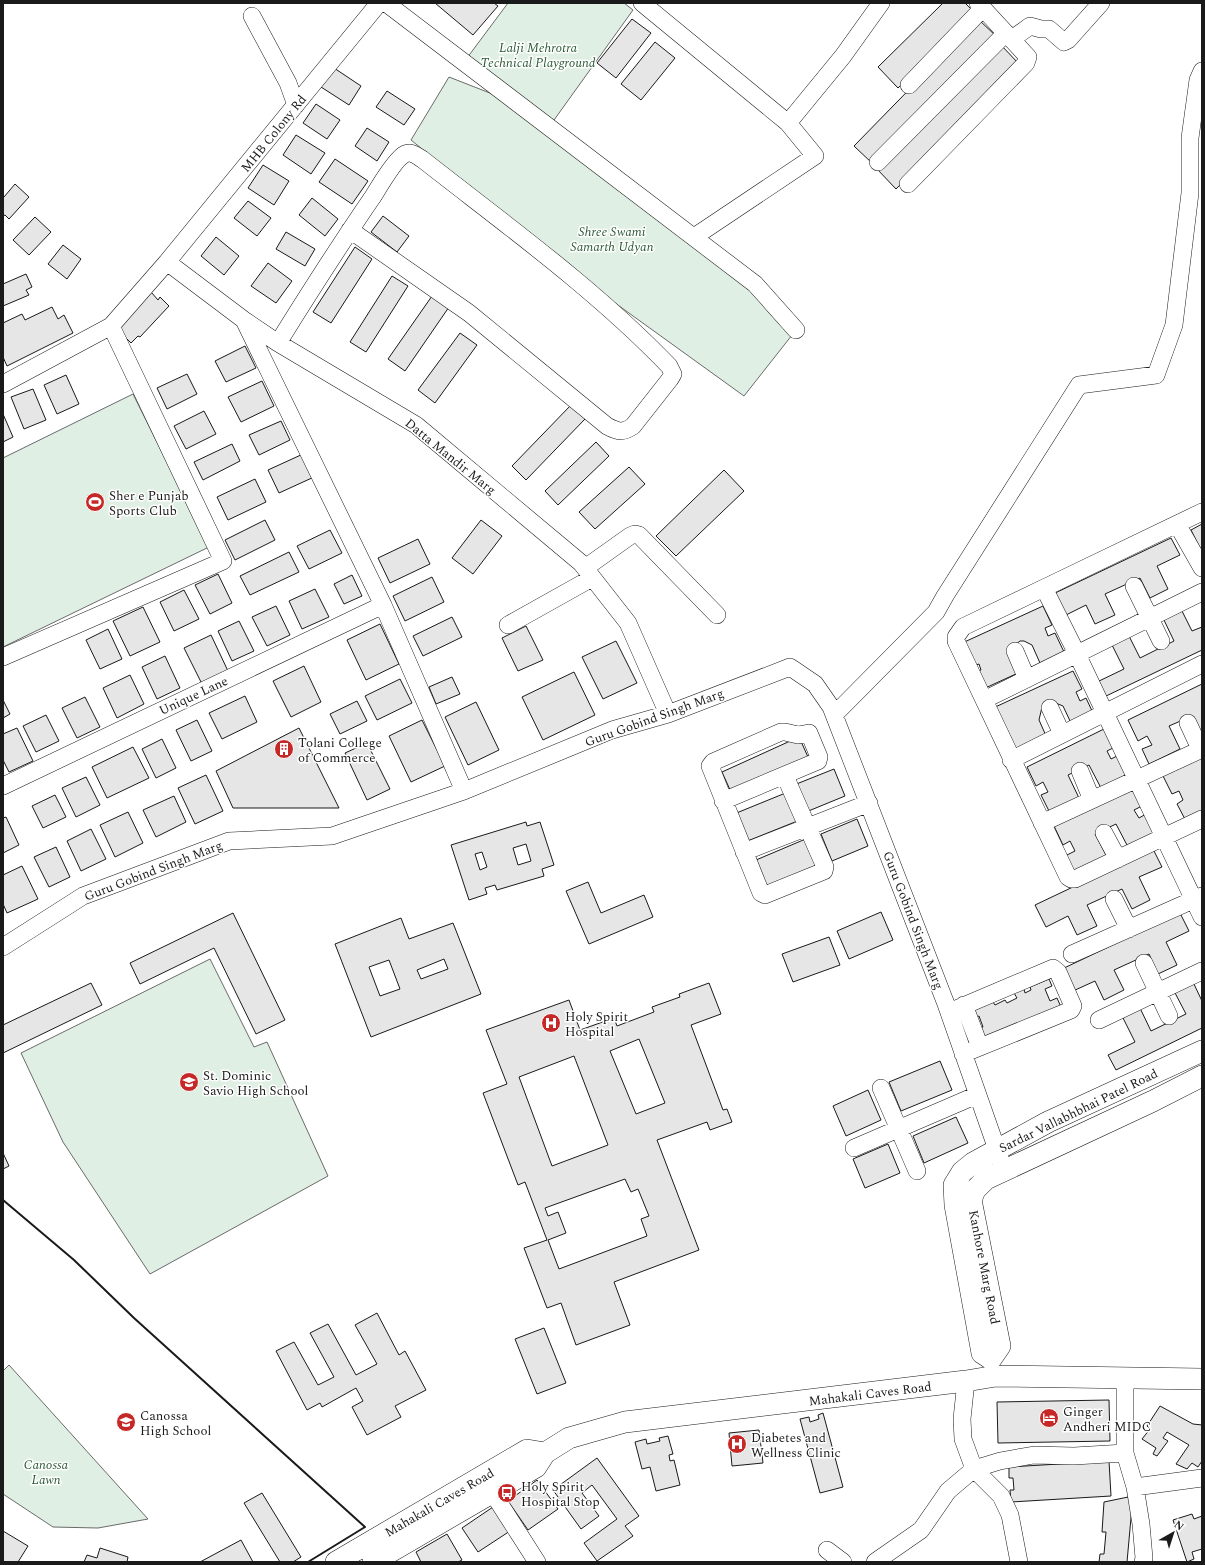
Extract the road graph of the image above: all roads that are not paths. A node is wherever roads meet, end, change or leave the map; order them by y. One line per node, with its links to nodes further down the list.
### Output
1 (379, 3): 11 (street, MHB Colony Rd)
2 (386, 3): 16 (street)
3 (642, 3): 12 (street)
4 (881, 3): 12 (street)
5 (1101, 3): 8 (street)
6 (981, 6): 8 (street); 10 (street)
7 (252, 16): 11 (street)
8 (1009, 36): 13 (street); 14 (street)
9 (1202, 71): 44 (street)
10 (909, 85)
11 (296, 105): 17 (street, MHB Colony Rd)
12 (788, 123): 16 (street)
13 (878, 162)
14 (908, 184)
15 (350, 230): 15 (street); 21 (street)
16 (694, 238): 20 (street)
17 (167, 262): 18 (street, Datta Mandir Marg); 19 (street, MHB Colony Rd)
18 (244, 320): 21 (street, Datta Mandir Marg); 30 (street)
19 (111, 326): 22 (street); 37 (street)
20 (796, 330)
21 (278, 343): 26 (street, Datta Mandir Marg)
22 (3, 383)
23 (1202, 512): 24 (street)
24 (1177, 524): 25 (street); 28 (street)
25 (1202, 568)
26 (588, 573): 31 (street); 33 (street); 43 (street, Datta Mandir Marg)
27 (1134, 586): 32 (street)
28 (1044, 588): 36 (street); 40 (street)
29 (1202, 592): 32 (street)
30 (383, 605): 52 (street, Unique Lane); 53 (street)
31 (717, 615)
32 (1150, 618): 34 (street); 36 (street)
33 (508, 625)
34 (1162, 641)
35 (1015, 651): 39 (street)
36 (1077, 654): 39 (street); 42 (street)
37 (3, 658)
38 (1202, 664): 42 (street)
39 (1027, 679): 40 (street)
40 (984, 700): 48 (street)
41 (1050, 708): 46 (street)
42 (1104, 713): 46 (street); 51 (street)
43 (668, 714): 44 (street, Guru Gobind Singh Marg); 53 (street, Guru Gobind Singh Marg)
44 (834, 714): 56 (street, Guru Gobind Singh Marg)
45 (1188, 723): 47 (street)
46 (1062, 734): 48 (street)
47 (1201, 749): 51 (street)
48 (1012, 760): 58 (street)
49 (1080, 771): 54 (street)
50 (785, 776): 55 (street); 55 (street); 59 (street)
51 (1136, 780): 54 (street); 61 (street)
52 (3, 786)
53 (464, 791): 68 (street, Guru Gobind Singh Marg)
54 (1092, 800): 58 (street)
55 (723, 801): 62 (street)
56 (869, 803): 59 (street); 74 (street, Guru Gobind Singh Marg)
57 (1202, 819): 61 (street)
58 (1042, 823): 63 (street)
59 (808, 827): 62 (street); 62 (street)
60 (1104, 833): 63 (street)
61 (1163, 837): 63 (street); 65 (street)
62 (744, 852)
63 (1118, 859)
64 (1114, 898): 67 (street)
65 (1198, 898): 66 (street); 67 (street)
66 (1202, 917)
67 (1129, 929): 69 (street)
68 (3, 947)
69 (1072, 954)
70 (1144, 963): 72 (street)
71 (1202, 971): 72 (street)
72 (1157, 991): 75 (street); 76 (street)
73 (964, 1006): 74 (street); 77 (street); 77 (street)
74 (949, 1012): 79 (street, Guru Gobind Singh Marg)
75 (1170, 1016)
76 (1099, 1020)
77 (980, 1047): 79 (street)
78 (1202, 1051): 85 (main road, Sardar Vallabhbhai Patel Road)
79 (963, 1054): 82 (street, Guru Gobind Singh Marg)
80 (1202, 1076): 86 (main road, Sardar Vallabhbhai Patel Road)
81 (880, 1088): 83 (street)
82 (977, 1095): 83 (street); 85 (street, Guru Gobind Singh Marg)
83 (898, 1129): 84 (street); 87 (street)
84 (854, 1148)
85 (997, 1149): 86 (street, Guru Gobind Singh Marg); 88 (main road, Sardar Vallabhbhai Patel Road)
86 (1005, 1170): 88 (main road, Kanhore Marg Road)
87 (917, 1171)
88 (994, 1367): 89 (main road, Mahakali Caves Road); 91 (main road, Mahakali Caves Road)
89 (1125, 1378): 90 (main road, Mahakali Caves Road); 92 (street)
90 (1202, 1379)
91 (966, 1381): 93 (street); 95 (main road, Mahakali Caves Road)
92 (1125, 1453): 93 (street); 96 (street)
93 (974, 1469): 102 (street); 103 (street)
94 (1202, 1478): 96 (street)
95 (487, 1485): 98 (main road, Mahakali Caves Road); 99 (main road, Mahakali Caves Road); 100 (street)
96 (1135, 1486): 104 (street)
97 (827, 1550): 101 (street)
98 (336, 1562)
99 (374, 1562)
100 (537, 1562)
101 (843, 1562)
102 (876, 1562)
103 (1019, 1562)
104 (1143, 1562)

